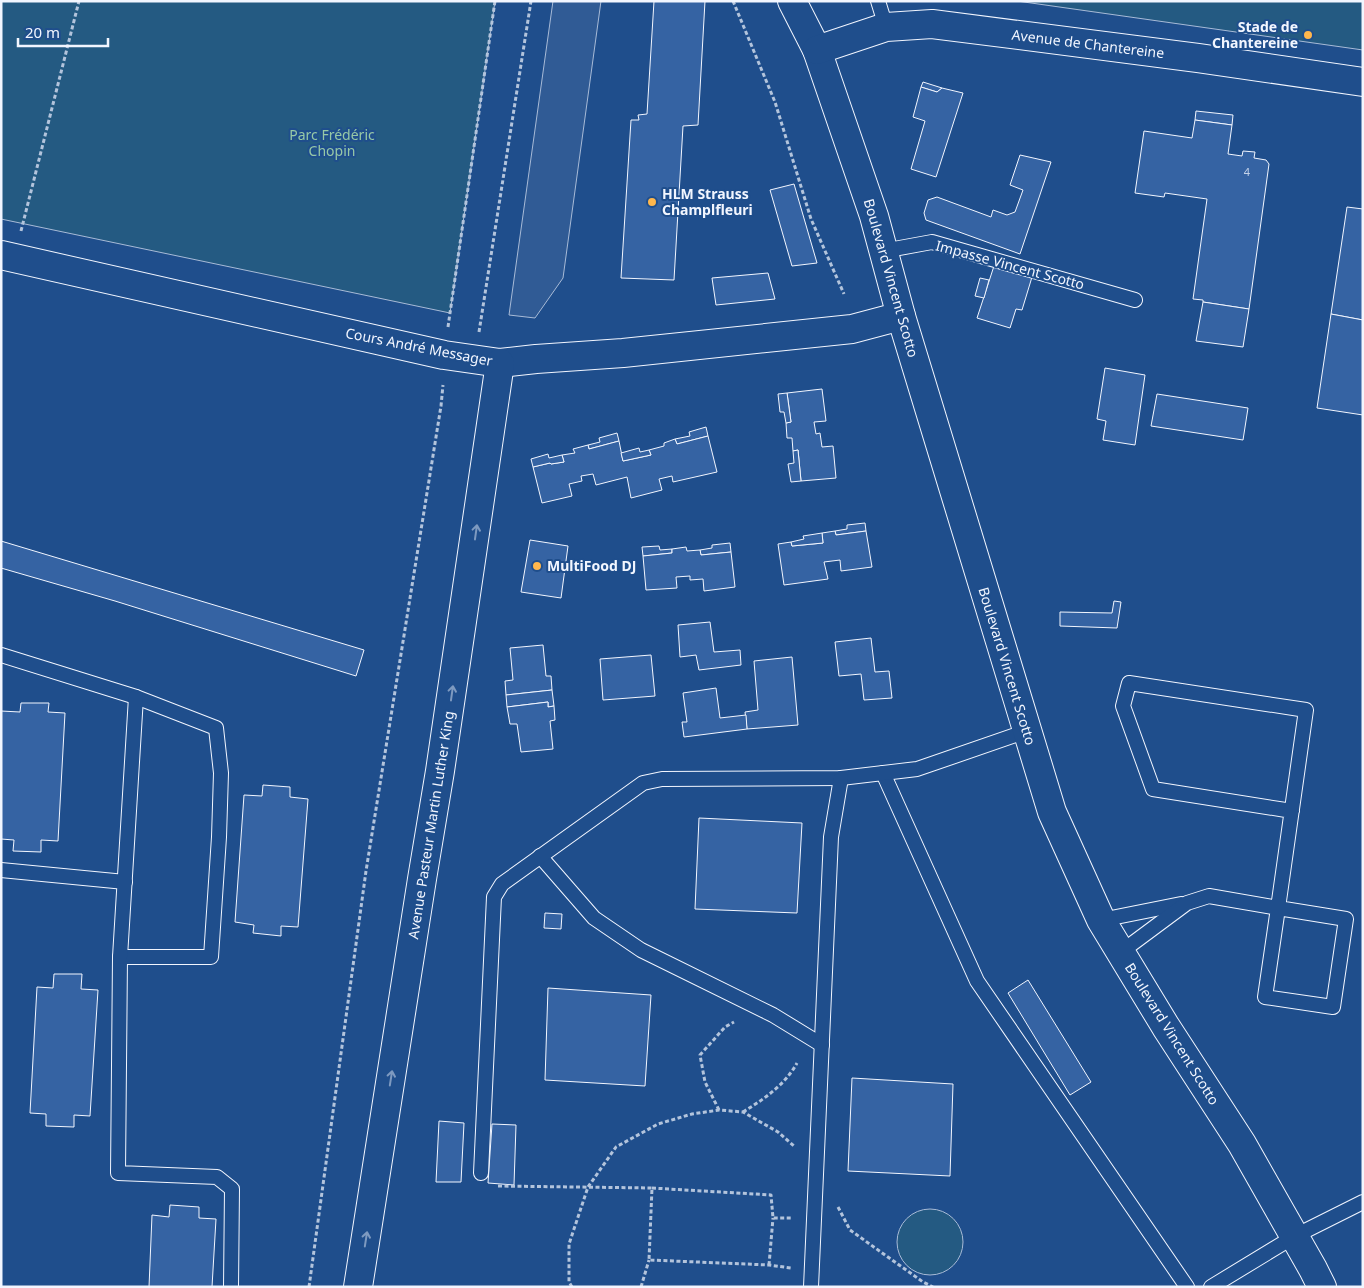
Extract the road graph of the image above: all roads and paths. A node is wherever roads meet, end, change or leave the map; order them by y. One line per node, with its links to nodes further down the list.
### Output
1 (79, 1): 10 (path)
2 (495, 1): 14 (path)
3 (733, 1): 11 (path)
4 (792, 1): 7 (street, Boulevard Vincent Scotto)
5 (878, 1): 6 (lane)
6 (886, 27): 7 (street, Avenue de Chantereine); 8 (street, Avenue de Chantereine)
7 (817, 50): 9 (street, Boulevard Vincent Scotto)
8 (1363, 82)
9 (883, 251): 12 (lane, Impasse Vincent Scotto); 13 (street, Boulevard Vincent Scotto)
10 (8, 257): 14 (street, Cours André Messager)
11 (844, 294)
12 (1135, 300)
13 (902, 316): 15 (street, Cours André Messager); 18 (street, Boulevard Vincent Scotto)
14 (444, 355): 15 (street, Cours André Messager); 47 (path)
15 (500, 363): 48 (street, Avenue Pasteur Martin Luther King, one-way to 15)
16 (1, 655): 17 (lane)
17 (136, 697): 24 (lane); 29 (lane)
18 (1027, 731): 19 (lane); 27 (street, Boulevard Vincent Scotto)
19 (883, 773): 20 (lane); 53 (lane)
20 (841, 778): 22 (lane); 31 (lane)
21 (1292, 811): 21 (lane); 26 (lane)
22 (540, 856): 30 (lane); 35 (lane)
23 (1, 870): 24 (lane)
24 (125, 882): 29 (lane)
25 (1187, 903): 26 (lane); 27 (lane); 28 (lane)
26 (1278, 908): 26 (lane)
27 (1101, 920): 28 (street, Boulevard Vincent Scotto)
28 (1121, 952): 42 (street, Boulevard Vincent Scotto)
29 (120, 957): 46 (lane)
30 (758, 1008): 31 (lane); 32 (path)
31 (816, 1042): 33 (path); 34 (lane)
32 (719, 1110): 33 (path); 36 (path)
33 (743, 1112): 34 (path)
34 (816, 1166): 40 (lane)
35 (481, 1173): 36 (path)
36 (588, 1187): 37 (path); 49 (path)
37 (652, 1188): 41 (path); 43 (path)
38 (1363, 1202): 42 (lane)
39 (837, 1206): 52 (path)
40 (814, 1217): 41 (path); 45 (lane)
41 (773, 1218): 44 (path)
42 (1295, 1236): 54 (lane); 55 (street, Boulevard Vincent Scotto)
43 (649, 1260): 44 (path); 50 (path)
44 (769, 1265): 45 (path)
45 (812, 1271): 51 (lane)
46 (231, 1287)
47 (309, 1287)
48 (358, 1287)
49 (572, 1287)
50 (642, 1287)
51 (811, 1287)
52 (933, 1287)
53 (1187, 1287)
54 (1210, 1287)
55 (1322, 1287)

